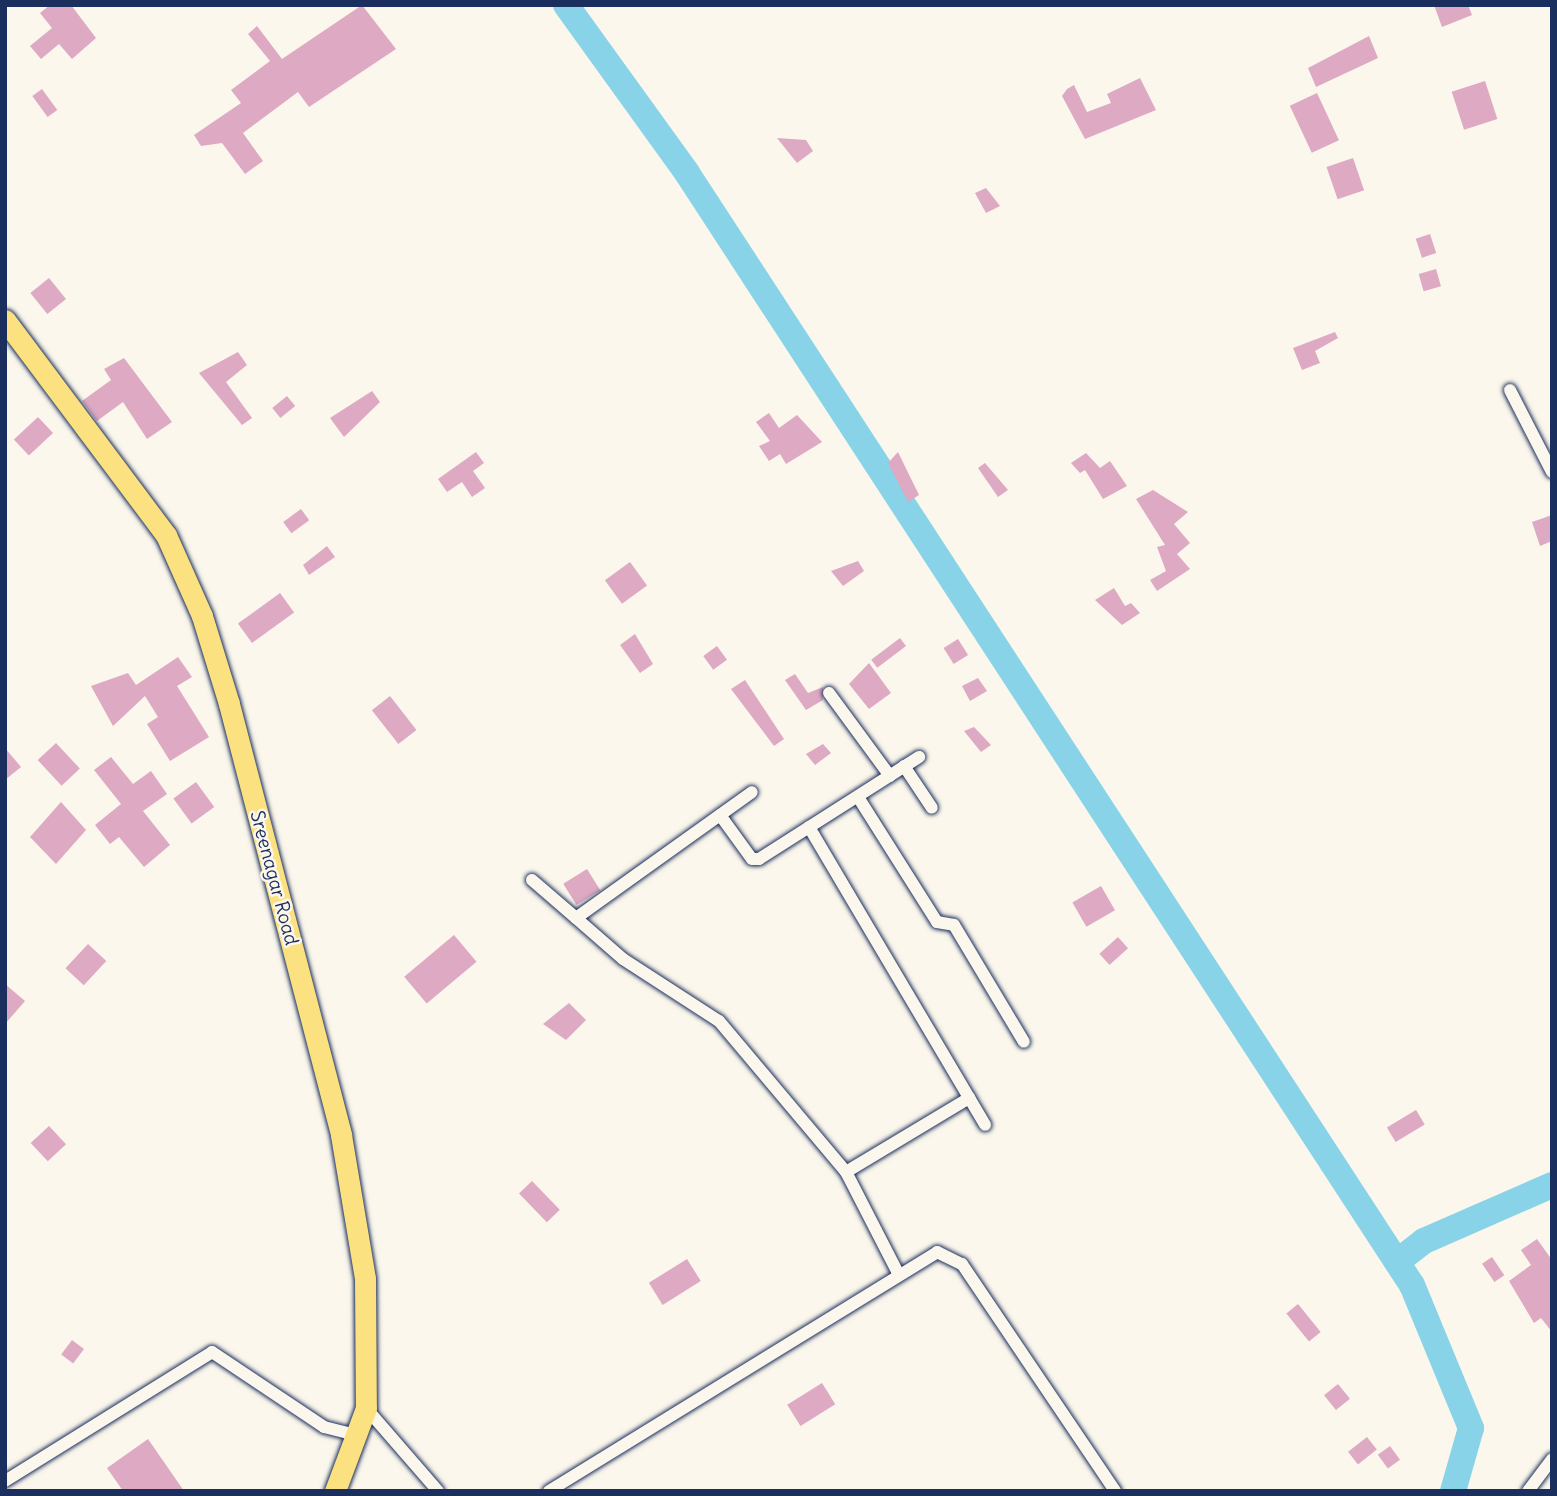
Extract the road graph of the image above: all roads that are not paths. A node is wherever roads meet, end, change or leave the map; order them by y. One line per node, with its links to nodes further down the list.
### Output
1 (5, 320): 20 (main road, Sreenagar Road)
2 (1510, 390): 3 (street)
3 (1552, 472)
4 (830, 693): 7 (street)
5 (919, 757): 6 (street)
6 (904, 766): 7 (street); 10 (street)
7 (890, 776): 9 (street)
8 (752, 792): 11 (street)
9 (858, 797): 12 (street); 15 (street)
10 (932, 808)
11 (720, 815): 12 (street); 14 (street)
12 (809, 827): 16 (street)
13 (532, 880): 14 (street)
14 (576, 918): 18 (street)
15 (1024, 1042)
16 (969, 1098): 17 (street); 18 (street)
17 (985, 1125)
18 (846, 1172): 19 (street)
19 (899, 1275): 26 (street); 27 (street)
20 (366, 1408): 21 (main road, Sreenagar Road); 25 (street)
21 (359, 1436): 23 (street); 24 (main road, Sreenagar Road)
22 (1552, 1459): 28 (street)
23 (5, 1481)
24 (335, 1491)
25 (438, 1491)
26 (549, 1491)
27 (1115, 1491)
28 (1528, 1491)

